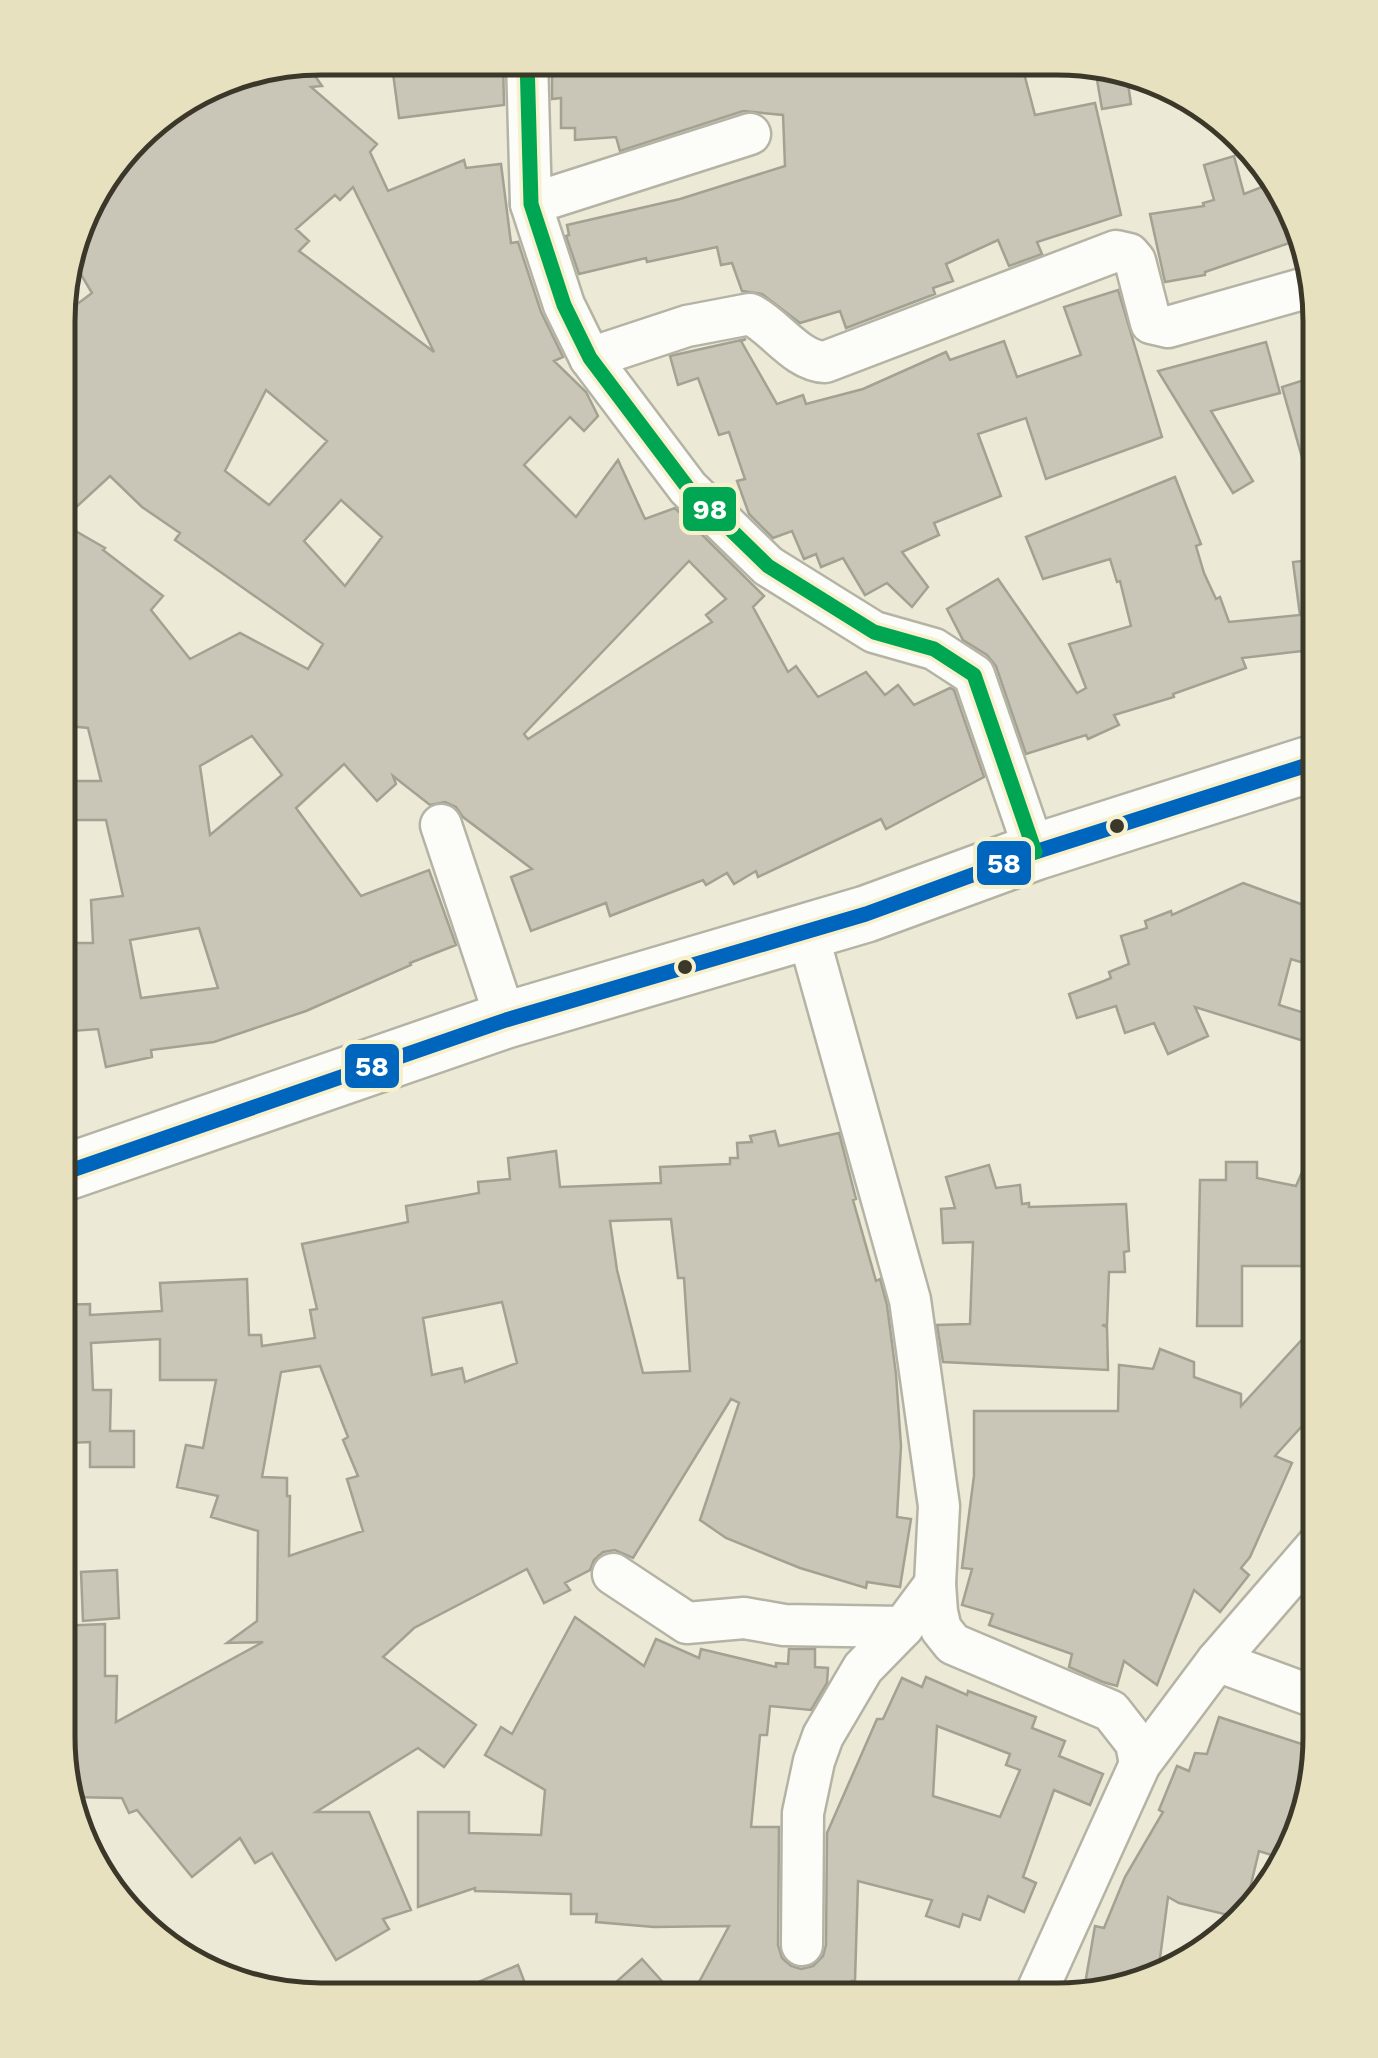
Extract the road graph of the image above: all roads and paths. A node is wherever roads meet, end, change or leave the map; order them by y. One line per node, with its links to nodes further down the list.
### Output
1 (528, 76): 3 (street)
2 (750, 134): 3 (street)
3 (532, 204): 5 (street)
4 (1301, 290): 5 (street)
5 (590, 358): 8 (street)
6 (1303, 767): 8 (highway)
7 (441, 826): 10 (street)
8 (1035, 852): 9 (highway)
9 (807, 932): 10 (highway); 14 (street)
10 (506, 1020): 11 (highway)
11 (75, 1168)
12 (1302, 1563): 16 (street)
13 (613, 1574): 15 (street)
14 (934, 1584): 15 (street); 18 (street)
15 (903, 1628): 19 (street)
16 (1217, 1662): 17 (street); 18 (street)
17 (1302, 1693)
18 (1140, 1764): 20 (street)
19 (802, 1945)
20 (1041, 1983)

